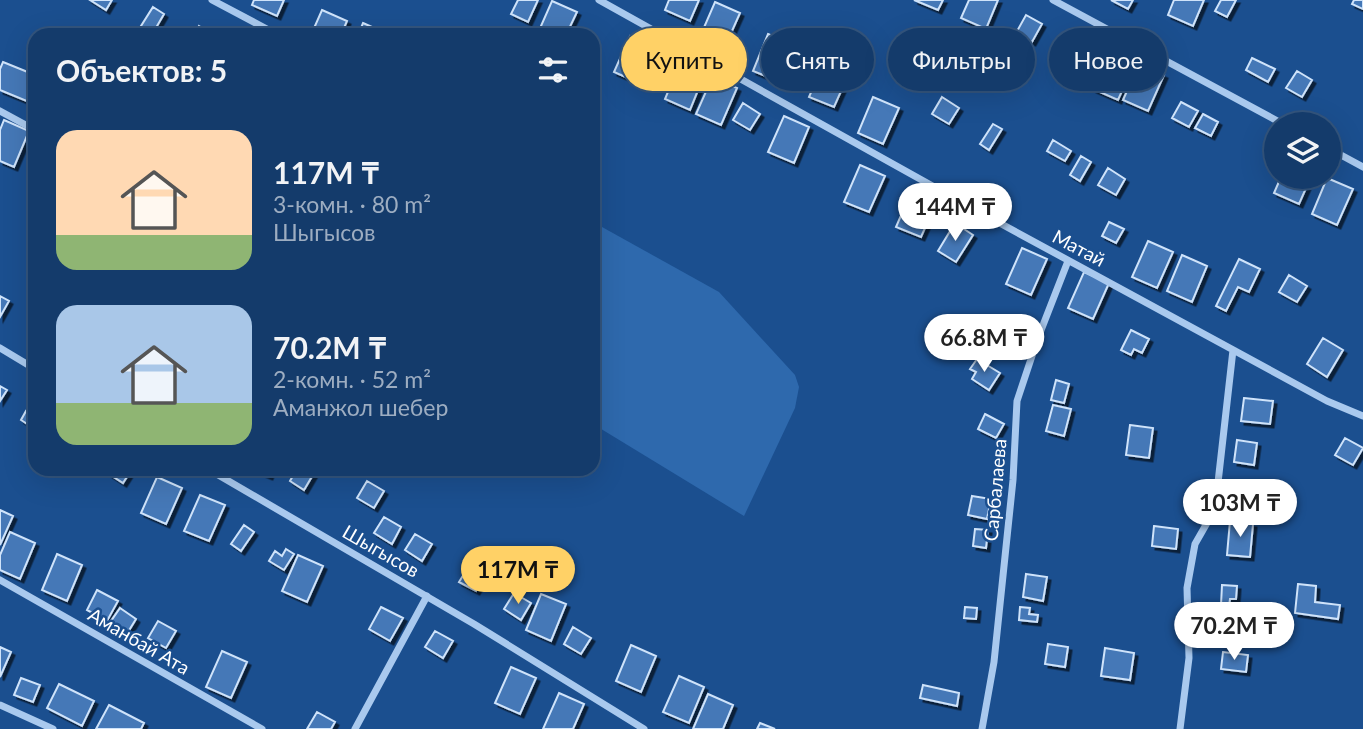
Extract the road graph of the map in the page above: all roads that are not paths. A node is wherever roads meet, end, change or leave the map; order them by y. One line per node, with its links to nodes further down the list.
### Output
1 (212, 0): 4 (street)
2 (600, 0): 10 (street, Матай)
3 (1053, 0): 6 (street)
4 (265, 28)
5 (0, 111): 7 (street)
6 (1264, 114)
7 (28, 126)
8 (1341, 155): 9 (street)
9 (1363, 167)
10 (1068, 261): 12 (street, Матай); 23 (street, Сарбалаева)
11 (0, 348): 13 (street)
12 (1233, 350): 14 (street, Матай); 24 (street)
13 (28, 365)
14 (1363, 416)
15 (227, 476): 17 (street, Шыгысов)
16 (0, 580): 20 (street, Аманбай Ата)
17 (427, 596): 21 (street); 22 (street, Шыгысов)
18 (0, 705): 19 (street)
19 (53, 729)
20 (262, 729)
21 (355, 729)
22 (644, 729)
23 (982, 729)
24 (1180, 729)

